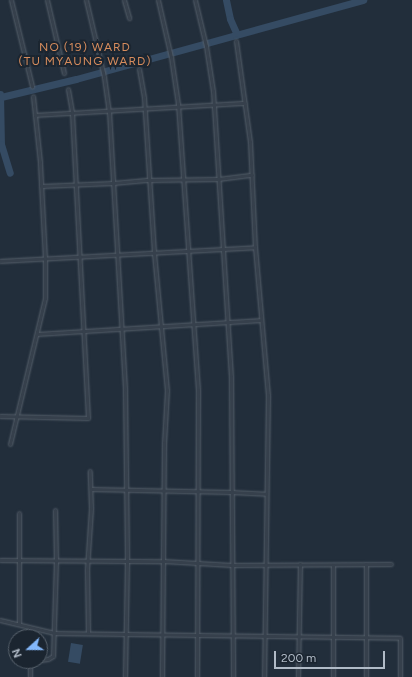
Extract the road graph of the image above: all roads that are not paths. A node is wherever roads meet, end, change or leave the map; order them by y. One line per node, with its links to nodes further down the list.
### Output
1 (11, 0): 11 (street)
2 (47, 0): 10 (street)
3 (86, 0): 18 (street)
4 (124, 0): 7 (street)
5 (158, 0): 15 (street)
6 (195, 0): 16 (street)
7 (129, 18)
8 (236, 41): 14 (street)
9 (139, 69): 17 (street)
10 (64, 73)
11 (32, 86)
12 (68, 89): 19 (street)
13 (32, 96): 20 (street)
14 (245, 103): 16 (street); 21 (street)
15 (178, 106): 16 (street); 17 (street); 22 (street)
16 (214, 106): 23 (street)
17 (145, 108): 18 (street); 24 (street)
18 (109, 111): 19 (street); 25 (street)
19 (72, 112): 20 (street); 26 (street)
20 (35, 115): 27 (street)
21 (252, 175): 23 (street); 28 (street)
22 (184, 178): 23 (street); 24 (street); 30 (street)
23 (218, 179): 29 (street)
24 (149, 180): 25 (street); 31 (street)
25 (113, 183): 26 (street); 32 (street)
26 (75, 184): 27 (street); 33 (street)
27 (41, 186): 34 (street)
28 (255, 247): 29 (street); 36 (street)
29 (223, 249): 30 (street); 37 (street)
30 (188, 252): 31 (street); 38 (street)
31 (154, 253): 32 (street); 39 (street)
32 (117, 255): 33 (street); 40 (street)
33 (80, 257): 34 (street); 41 (street)
34 (45, 259): 35 (street); 42 (street)
35 (0, 261)
36 (262, 320): 37 (street); 52 (street)
37 (228, 323): 38 (street); 51 (street)
38 (194, 325): 39 (street); 50 (street)
39 (160, 326): 40 (street); 49 (street)
40 (122, 329): 41 (street); 48 (street)
41 (84, 331): 42 (street); 44 (street)
42 (38, 334): 44 (street)
43 (0, 416): 44 (street)
44 (17, 417): 45 (street)
45 (10, 444)
46 (90, 471): 47 (street)
47 (91, 489): 48 (street); 59 (street)
48 (126, 491): 49 (street); 60 (street)
49 (164, 491): 50 (street); 58 (street)
50 (198, 491): 51 (street); 61 (street)
51 (231, 492): 52 (street); 65 (street)
52 (266, 494): 66 (street)
53 (55, 510): 57 (street)
54 (19, 513): 56 (street)
55 (0, 560): 56 (street)
56 (20, 560): 57 (street); 69 (street)
57 (56, 561): 59 (street); 70 (street)
58 (163, 561): 60 (street); 61 (street); 73 (street)
59 (89, 562): 60 (street); 71 (street)
60 (127, 562): 72 (street)
61 (198, 563): 65 (street); 74 (street)
62 (300, 564): 66 (street); 67 (street); 77 (street)
63 (366, 564): 64 (street); 67 (street); 79 (street)
64 (391, 564)
65 (232, 565): 66 (street); 75 (street)
66 (266, 565): 76 (street)
67 (333, 565): 78 (street)
68 (0, 620): 69 (street)
69 (19, 624): 70 (street)
70 (54, 632): 71 (street); 80 (street)
71 (88, 633): 72 (street)
72 (126, 634): 73 (street); 81 (street)
73 (163, 635): 74 (street); 82 (street)
74 (197, 635): 75 (street); 83 (street)
75 (232, 635): 76 (street); 84 (street)
76 (264, 636): 77 (street); 85 (street)
77 (298, 636): 78 (street); 86 (street)
78 (333, 637): 79 (street); 87 (street)
79 (367, 638): 88 (street); 89 (street)
80 (48, 658)
81 (125, 677)
82 (162, 677)
83 (197, 677)
84 (233, 677)
85 (264, 677)
86 (298, 677)
87 (333, 677)
88 (366, 677)
89 (400, 677)

